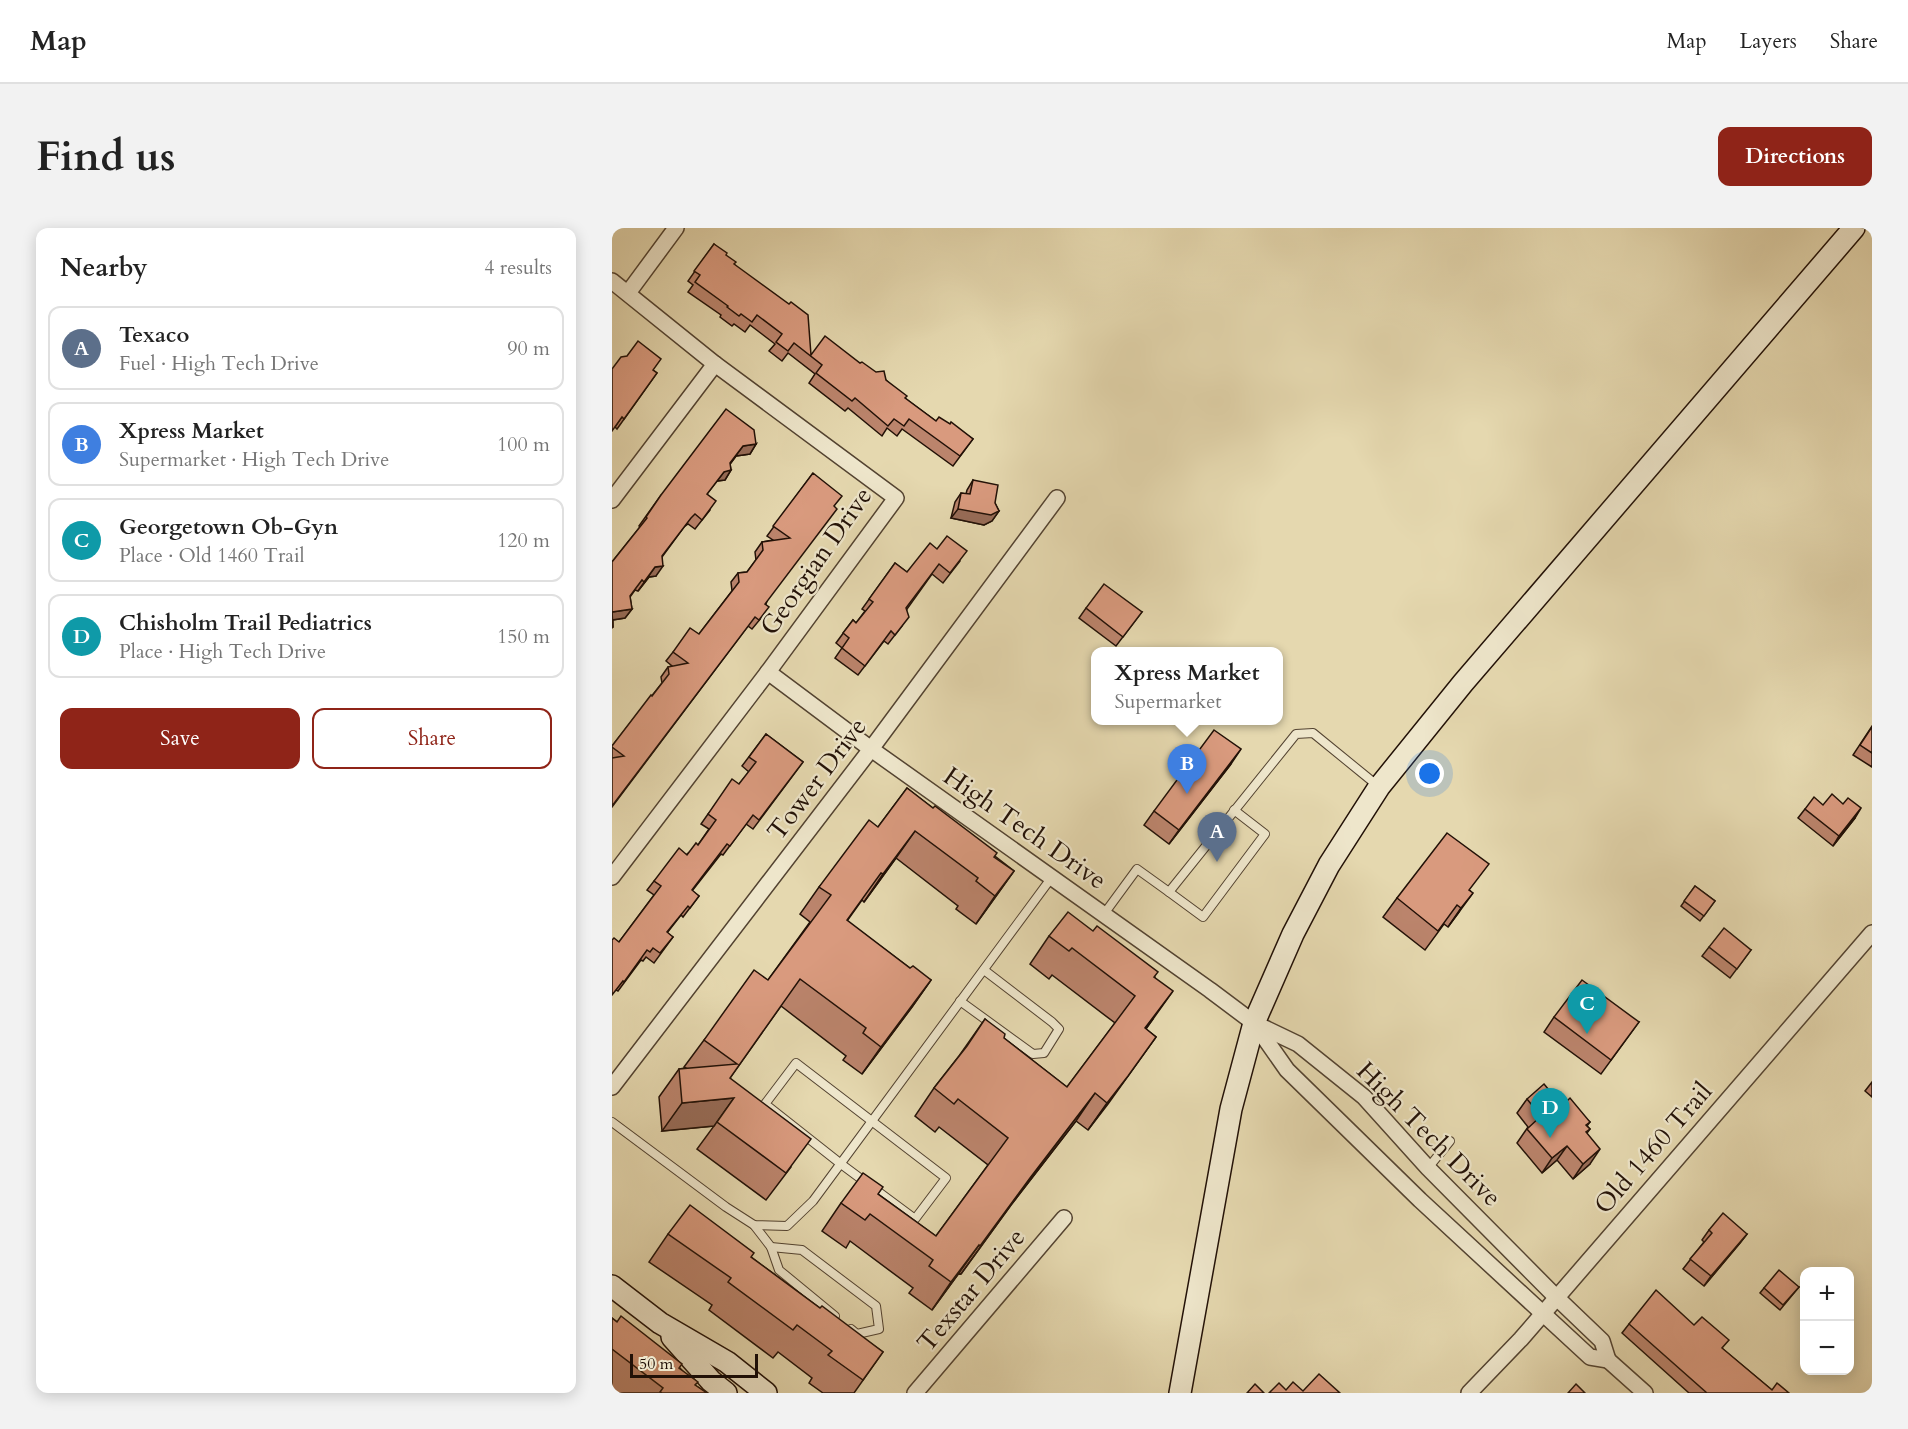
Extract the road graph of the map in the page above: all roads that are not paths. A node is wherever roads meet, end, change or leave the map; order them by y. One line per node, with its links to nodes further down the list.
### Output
1 (676, 228): 4 (street)
2 (1854, 228): 10 (main road)
3 (612, 281): 4 (street, Georgian Drive)
4 (628, 293): 5 (street, Georgian Drive)
5 (715, 364): 7 (street); 8 (street, Georgian Drive)
6 (1057, 498): 9 (street, Tower Drive)
7 (612, 500)
8 (768, 672): 9 (street, High Tech Drive); 12 (street, Georgian Drive)
9 (871, 748): 13 (street, High Tech Drive); 20 (street, Tower Drive)
10 (1379, 787): 11 (lane); 19 (main road)
11 (1234, 810): 14 (lane); 14 (lane)
12 (612, 877)
13 (1052, 877): 15 (street, High Tech Drive); 17 (lane)
14 (1169, 892): 15 (lane)
15 (1104, 914): 19 (street, High Tech Drive)
16 (1872, 933): 30 (street, Old 1460 Trail)
17 (984, 970): 18 (lane); 18 (lane)
18 (960, 1001): 22 (lane)
19 (1254, 1023): 25 (street, High Tech Drive); 31 (street, High Tech Drive); 39 (main road)
20 (612, 1087)
21 (612, 1122): 27 (lane)
22 (872, 1122): 24 (lane); 24 (lane); 24 (lane)
23 (1450, 1141): 25 (lane)
24 (841, 1164): 27 (lane)
25 (1428, 1168): 30 (street, High Tech Drive)
26 (1064, 1218): 38 (street, Texstar Drive)
27 (754, 1225): 28 (lane)
28 (771, 1247): 32 (lane); 34 (lane)
29 (612, 1286): 33 (main road)
30 (1556, 1297): 31 (street, Old 1460 Trail); 35 (street, High Tech Drive)
31 (1542, 1313): 35 (street, High Tech Drive); 40 (street, Old 1460 Trail)
32 (840, 1320)
33 (660, 1323): 36 (main road); 37 (main road)
34 (848, 1327)
35 (1608, 1360): 41 (street)
36 (726, 1393)
37 (766, 1393)
38 (915, 1393)
39 (1180, 1393)
40 (1469, 1393)
41 (1645, 1393)

